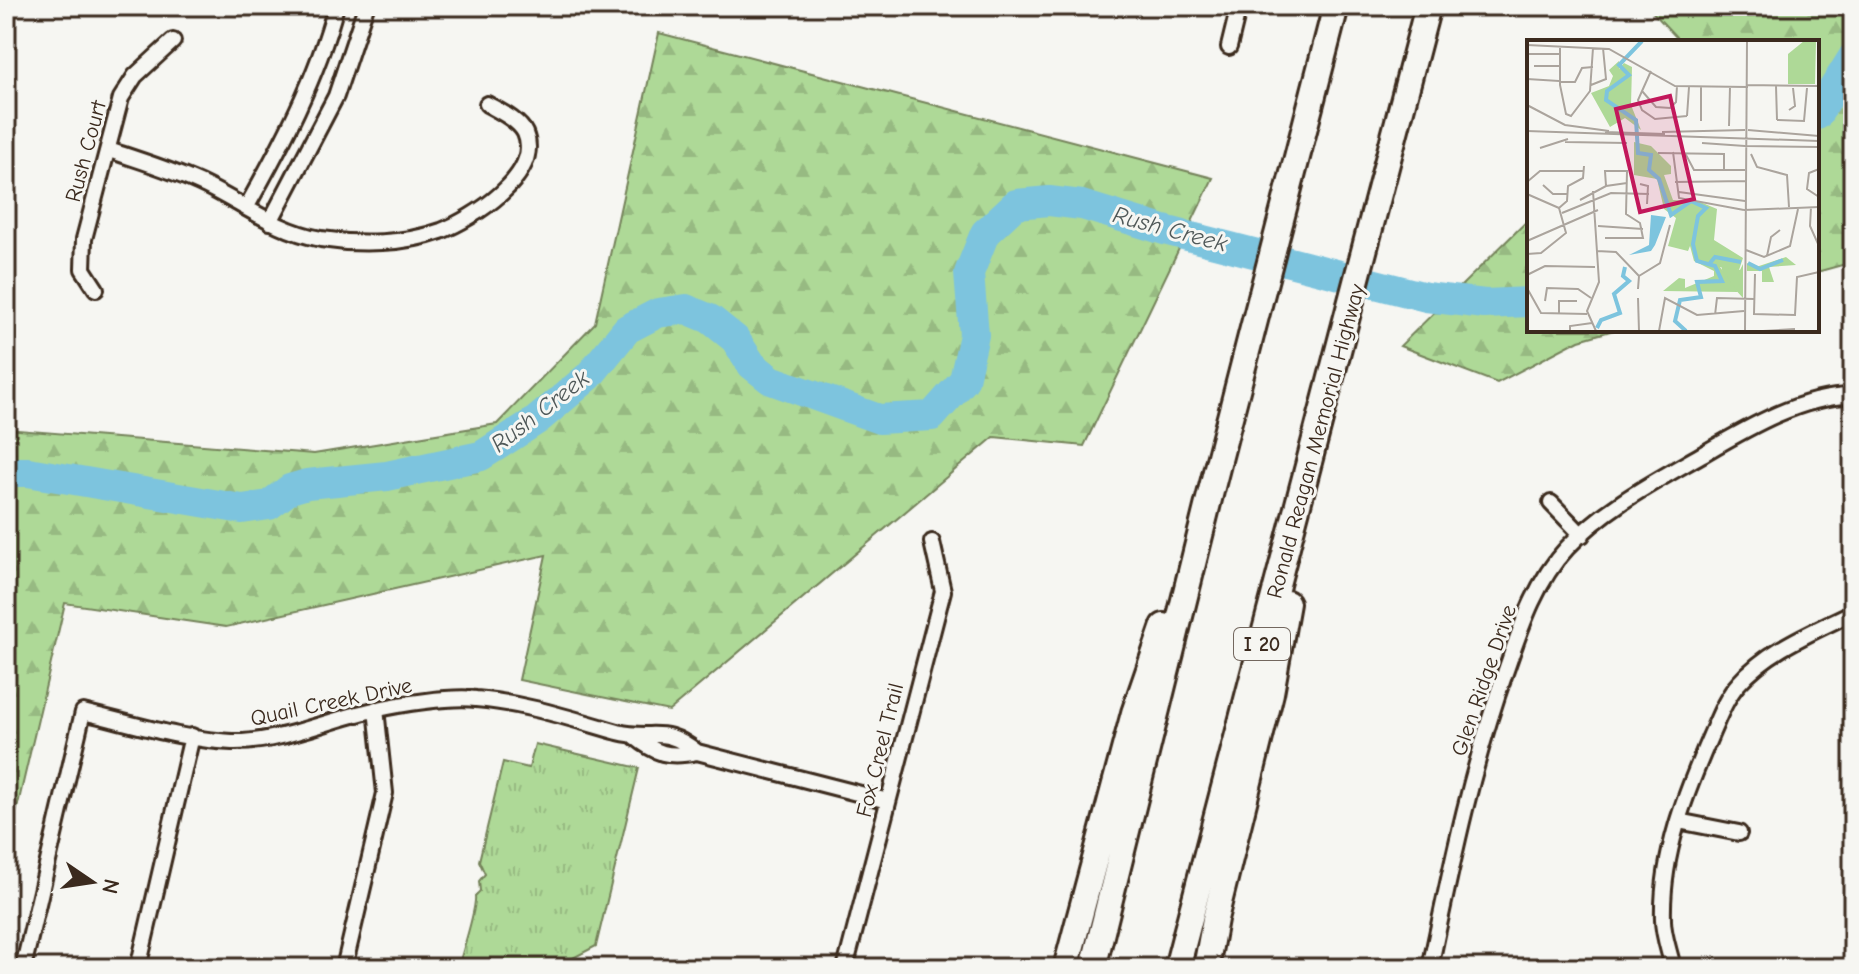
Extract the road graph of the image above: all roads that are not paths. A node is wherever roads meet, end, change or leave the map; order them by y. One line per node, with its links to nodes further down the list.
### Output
1 (9, 6): 7 (street)
2 (336, 6): 12 (street)
3 (366, 6): 13 (street)
4 (1239, 6): 9 (street)
5 (1336, 6): 17 (highway)
6 (1427, 13): 16 (highway, Ronald Reagan Memorial Highway / I 20)
7 (6, 17)
8 (173, 41): 11 (street, Rush Court)
9 (1229, 47)
10 (487, 104): 13 (street)
11 (109, 150): 12 (street); 14 (street, Rush Court)
12 (246, 208): 13 (street)
13 (270, 222)
14 (96, 289)
15 (1853, 396): 19 (street, Glen Ridge Drive)
16 (1317, 434): 33 (highway, Ronald Reagan Memorial Highway / I 20); 34 (highway)
17 (1211, 491): 31 (highway); 32 (highway)
18 (1551, 503): 19 (street)
19 (1582, 535): 35 (street, Glen Ridge Drive)
20 (932, 542): 24 (street, Fox Creel Trail)
21 (1853, 612): 25 (street)
22 (376, 709): 23 (street, Quail Creek Drive); 24 (street, Quail Creek Drive); 29 (street)
23 (192, 736): 27 (street, Quail Creek Drive); 28 (street)
24 (888, 801): 30 (street, Fox Creel Trail)
25 (1678, 821): 26 (street); 36 (street)
26 (1739, 833)
27 (23, 968)
28 (138, 968)
29 (344, 968)
30 (845, 968)
31 (1066, 968)
32 (1093, 968)
33 (1177, 968)
34 (1206, 968)
35 (1430, 968)
36 (1673, 968)

